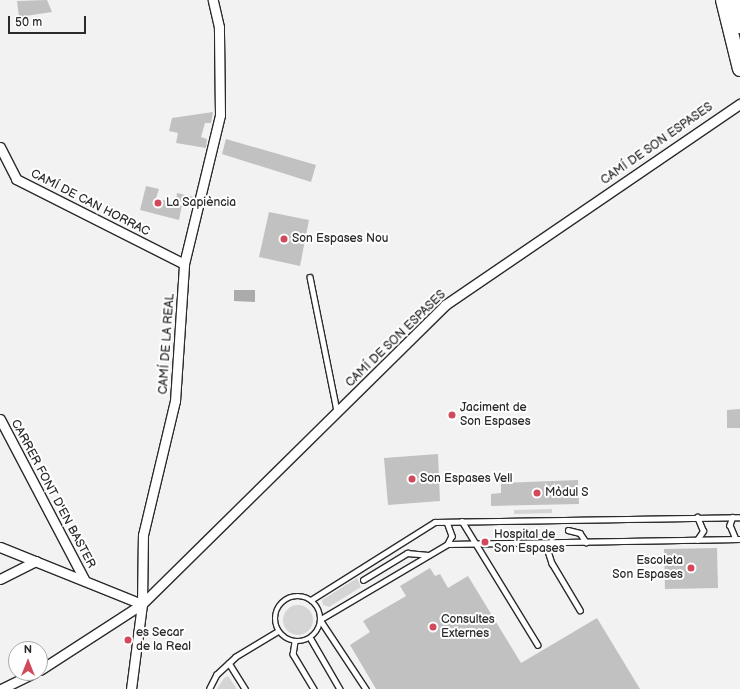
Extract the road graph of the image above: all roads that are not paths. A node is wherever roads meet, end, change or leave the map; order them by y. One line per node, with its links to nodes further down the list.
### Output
1 (213, 0): 8 (street, CAMÍ DE LA REAL)
2 (723, 0): 5 (main road)
3 (733, 0): 4 (main road)
4 (740, 26)
5 (740, 69)
6 (740, 104): 10 (street, CAMÍ DE SON ESPASES)
7 (0, 147): 8 (street, CAMÍ DE CAN HORRAC)
8 (184, 264): 31 (street, CAMÍ DE LA REAL)
9 (310, 277): 10 (lane)
10 (338, 412): 31 (street, CAMÍ DE SON ESPASES)
11 (0, 419): 29 (street, CARRER FONT D'EN BASTER)
12 (697, 517): 13 (lane); 15 (lane); 19 (lane)
13 (733, 517): 14 (lane); 18 (lane)
14 (740, 517)
15 (462, 521): 16 (lane); 22 (lane)
16 (447, 522): 23 (lane); 30 (lane)
17 (568, 530): 21 (lane)
18 (738, 539): 19 (lane)
19 (697, 540): 21 (lane)
20 (552, 542): 21 (lane); 22 (lane); 32 (lane)
21 (586, 542)
22 (476, 543): 23 (lane); 37 (lane)
23 (448, 544): 25 (lane)
24 (0, 547): 26 (street)
25 (428, 555): 28 (lane); 33 (lane)
26 (36, 561): 27 (street); 29 (street)
27 (0, 579)
28 (363, 580)
29 (85, 581): 31 (street)
30 (311, 600): 33 (lane); 34 (lane)
31 (142, 604): 39 (street, CAMÍ DE SON ESPASES); 42 (street, CAMÍ DE LA REAL)
32 (580, 610)
33 (321, 620): 35 (lane); 47 (lane)
34 (278, 631): 36 (lane); 38 (lane)
35 (311, 639): 36 (lane); 46 (lane)
36 (295, 642): 45 (lane)
37 (538, 645)
38 (229, 663): 43 (lane); 44 (lane)
39 (48, 665)
40 (18, 681): 41 (street)
41 (1, 689)
42 (130, 689)
43 (209, 689)
44 (245, 689)
45 (314, 689)
46 (340, 689)
47 (366, 689)

